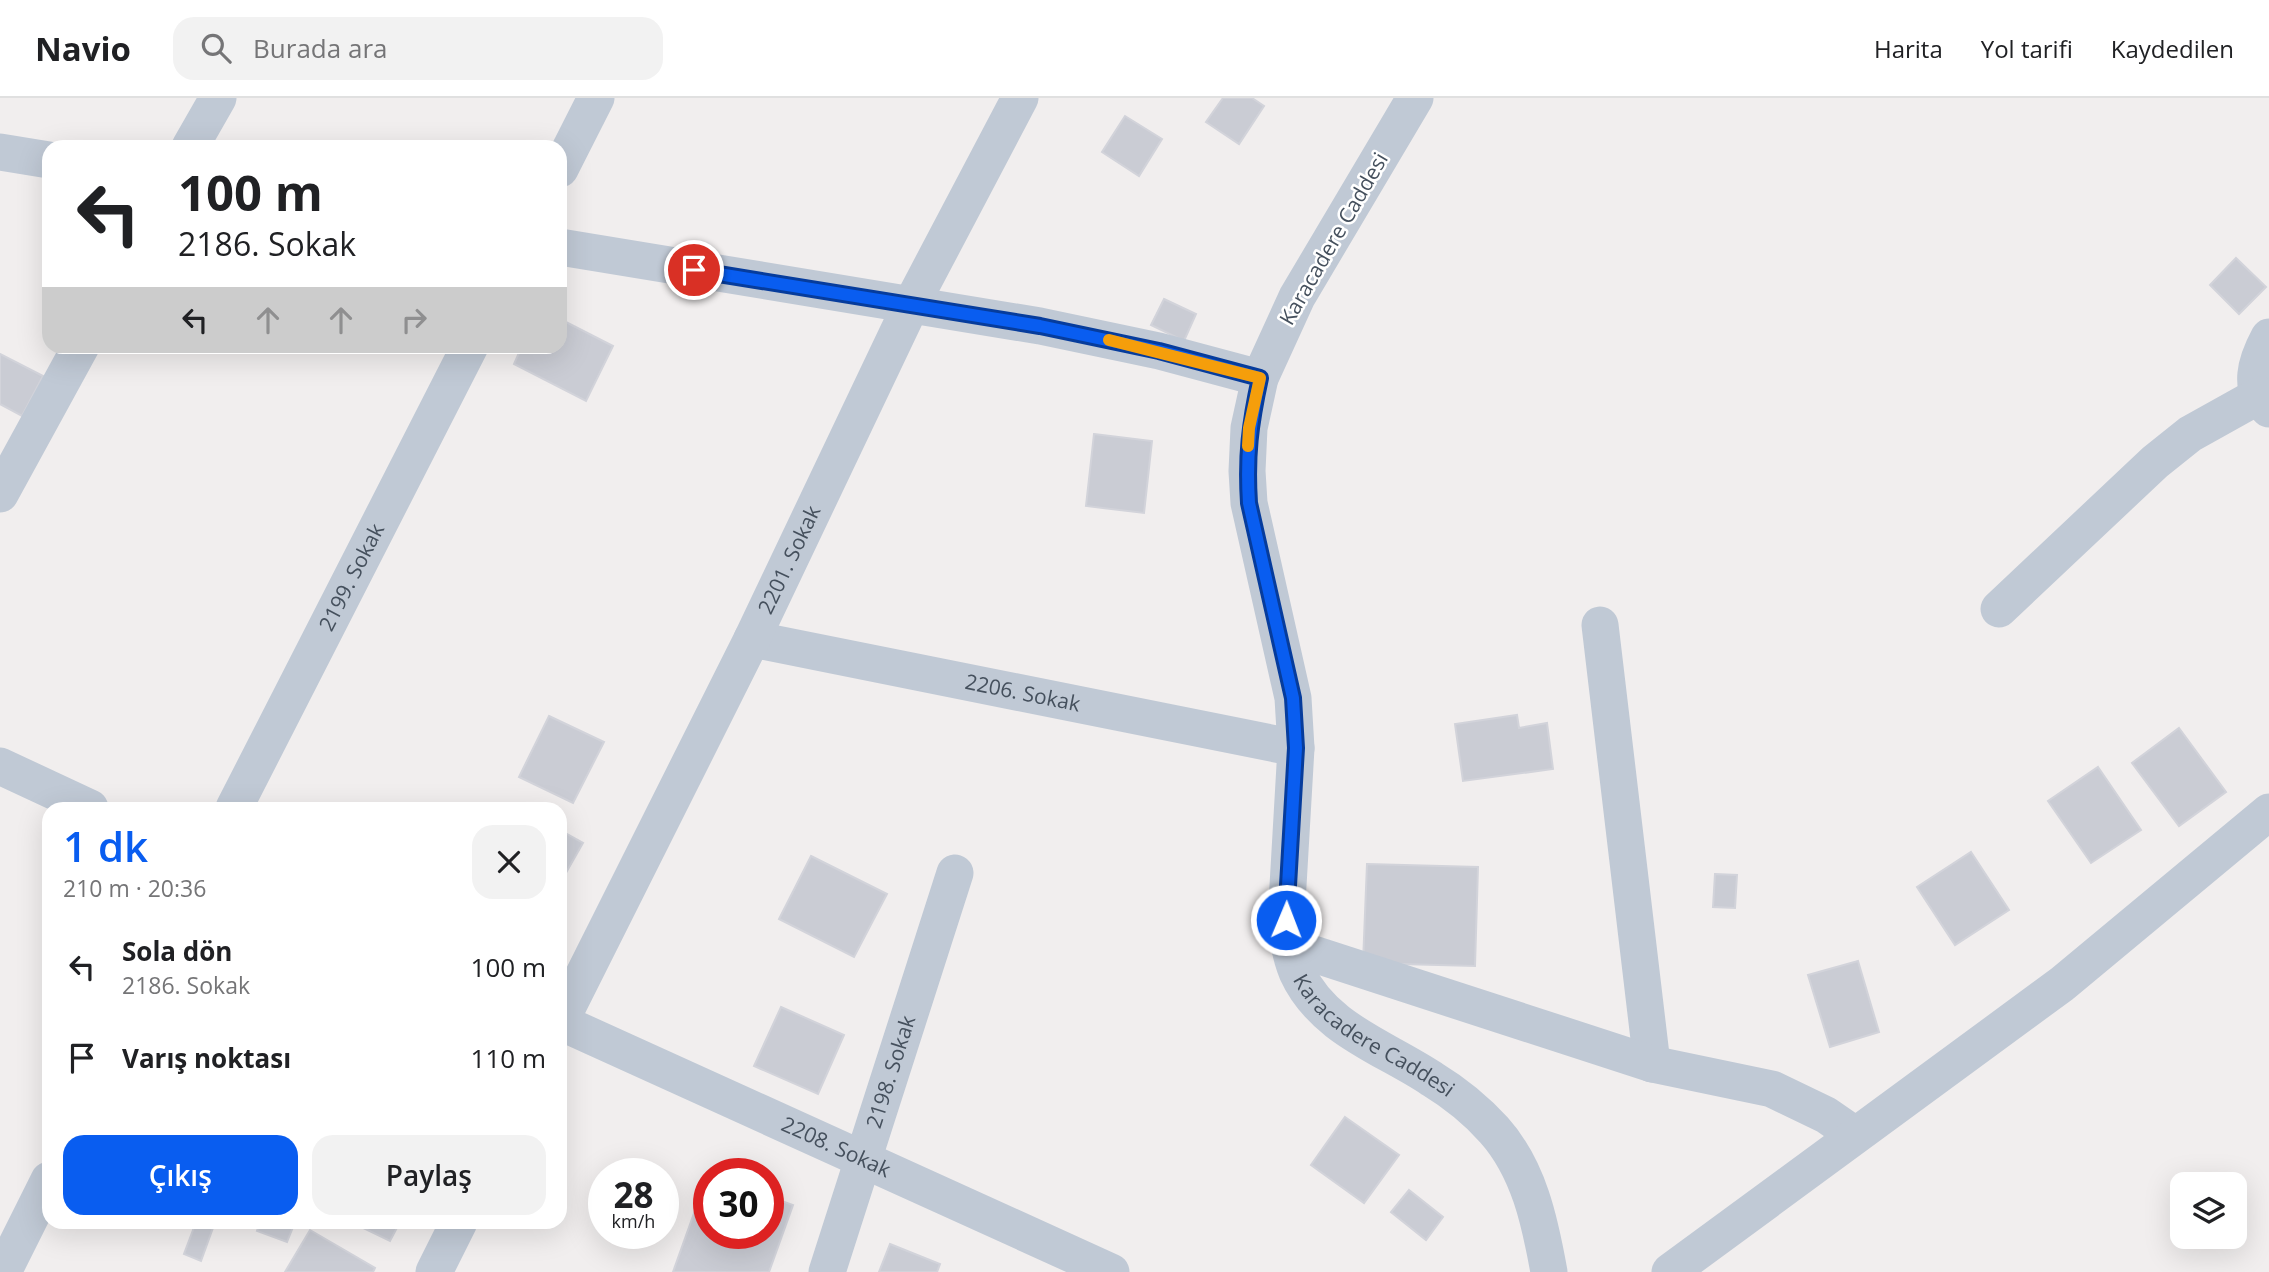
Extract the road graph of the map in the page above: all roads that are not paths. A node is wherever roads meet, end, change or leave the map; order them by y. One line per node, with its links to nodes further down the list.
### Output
1 (218, 98): 5 (street)
2 (596, 98): 7 (street)
3 (1020, 98): 10 (street, 2201. Sokak)
4 (1415, 98): 14 (street, Karacadere Caddesi)
5 (194, 140)
6 (0, 152): 8 (street)
7 (567, 155)
8 (42, 159)
9 (567, 248): 10 (street)
10 (910, 307): 14 (street); 19 (street, 2201. Sokak)
11 (2269, 337): 15 (street)
12 (76, 354): 16 (street)
13 (466, 354): 23 (street, 2199. Sokak)
14 (1260, 378): 20 (street, Karacadere Caddesi)
15 (2264, 402): 17 (street)
16 (0, 494)
17 (1999, 609)
18 (1600, 625): 29 (street)
19 (752, 639): 20 (street, 2206. Sokak); 27 (street, 2201. Sokak)
20 (1296, 748): 26 (street, Karacadere Caddesi)
21 (0, 766): 22 (street)
22 (76, 802)
23 (237, 802)
24 (2269, 812): 30 (street)
25 (955, 873): 31 (street, 2198. Sokak)
26 (1289, 946): 29 (street); 38 (street, Karacadere Caddesi)
27 (567, 1008)
28 (567, 1025): 31 (street, 2208. Sokak)
29 (1652, 1064): 30 (street)
30 (1855, 1135): 39 (street)
31 (864, 1159): 36 (street, 2198. Sokak); 37 (street, 2208. Sokak)
32 (42, 1194): 34 (street)
33 (456, 1229): 35 (street)
34 (3, 1272)
35 (434, 1272)
36 (827, 1272)
37 (1111, 1272)
38 (1549, 1272)
39 (1670, 1272)

